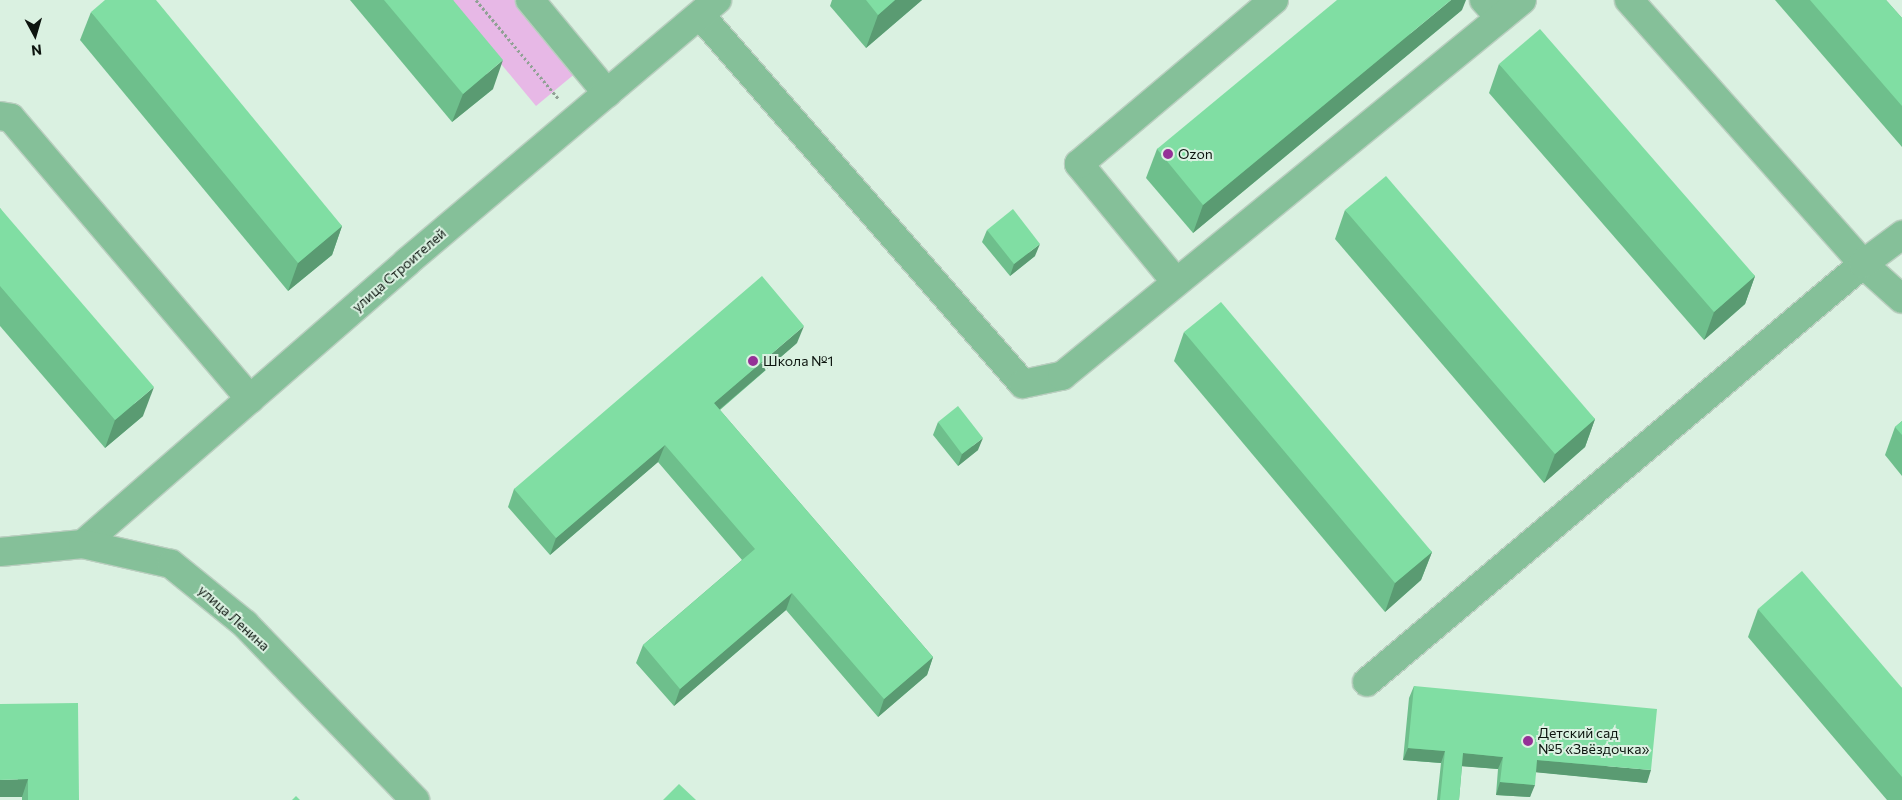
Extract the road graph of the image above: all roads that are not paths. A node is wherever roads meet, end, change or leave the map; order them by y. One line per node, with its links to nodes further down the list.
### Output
1 (530, 0): 7 (street)
2 (1274, 0): 11 (street)
3 (1522, 0): 6 (street)
4 (1628, 0): 10 (street)
5 (708, 7): 7 (street, улица Строителей); 11 (street)
6 (1492, 9): 11 (street)
7 (607, 93): 13 (street, улица Строителей)
8 (0, 116): 13 (street)
9 (1902, 235): 10 (street)
10 (1863, 264): 12 (street); 16 (street)
11 (1176, 282)
12 (1902, 299)
13 (250, 399): 14 (street, улица Строителей)
14 (83, 544): 15 (street, улица Ленина); 17 (street, улица Ленина)
15 (0, 552)
16 (1368, 682)
17 (415, 800)

